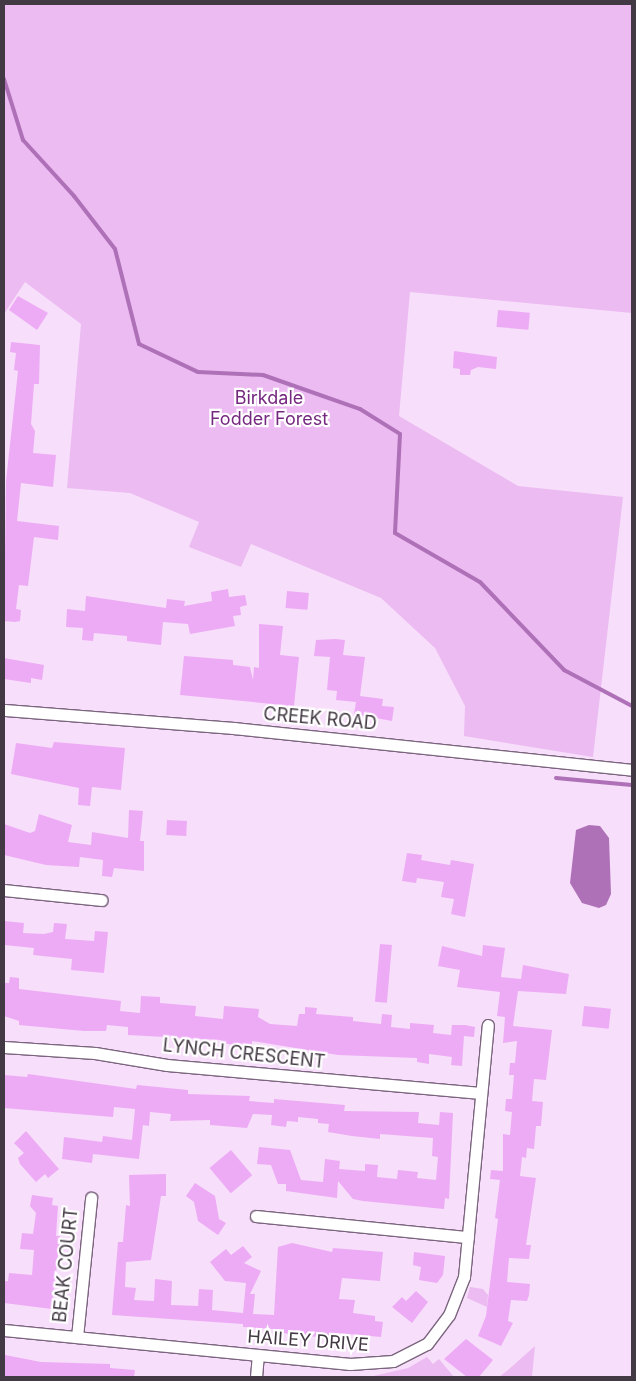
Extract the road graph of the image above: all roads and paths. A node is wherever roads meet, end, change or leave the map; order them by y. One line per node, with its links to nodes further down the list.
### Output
1 (4, 710): 2 (street, CREEK ROAD)
2 (632, 770)
3 (4, 890): 4 (street)
4 (102, 900)
5 (488, 1025): 7 (street, HAILEY DRIVE)
6 (4, 1047): 7 (street, LYNCH CRESCENT)
7 (481, 1093): 10 (street, HAILEY DRIVE)
8 (91, 1198): 12 (street, BEAK COURT)
9 (256, 1216): 10 (street)
10 (468, 1236): 13 (street, HAILEY DRIVE)
11 (4, 1330): 12 (street, HAILEY DRIVE)
12 (77, 1337): 13 (street, HAILEY DRIVE)
13 (258, 1356): 14 (street)
14 (256, 1377)

